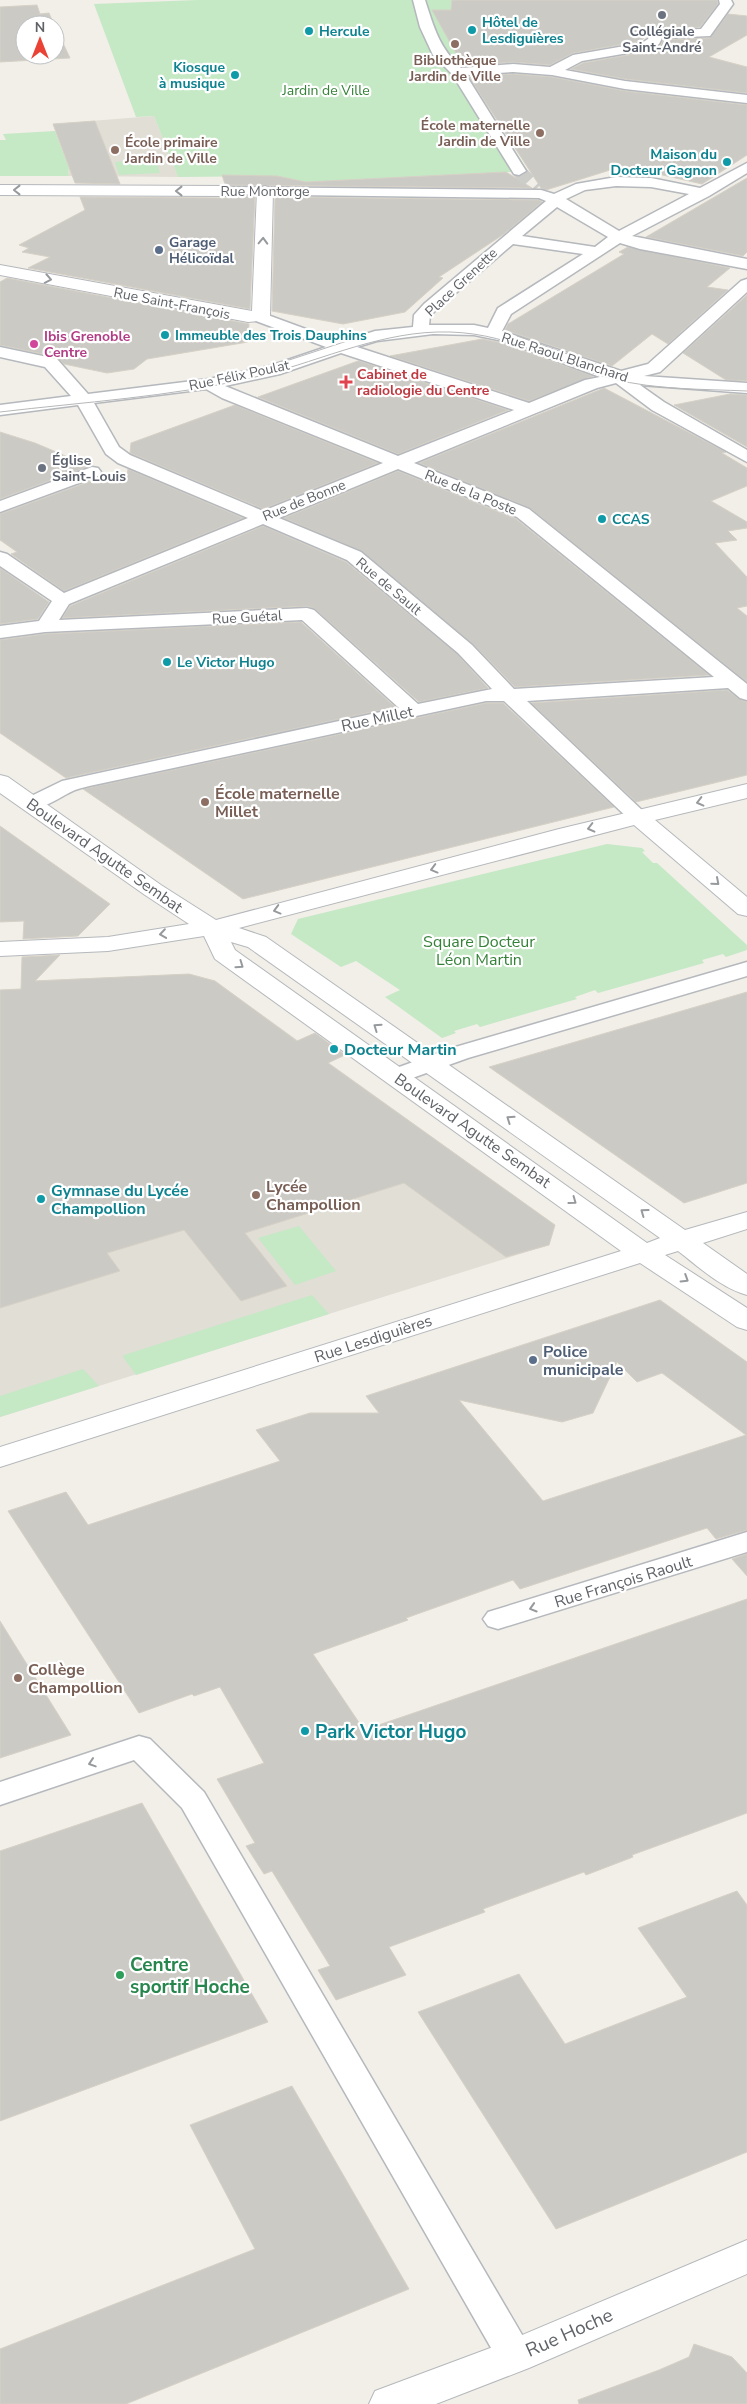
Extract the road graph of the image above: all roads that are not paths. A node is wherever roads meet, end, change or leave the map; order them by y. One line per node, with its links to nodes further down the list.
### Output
1 (419, 0): 7 (street)
2 (726, 2): 4 (street)
3 (465, 71): 4 (street)
4 (552, 71): 5 (street)
5 (747, 99)
6 (747, 167): 9 (street)
7 (519, 171)
8 (0, 190): 10 (street, Rue Montorge, one-way to 8)
9 (710, 190): 12 (street, Place Grenette); 13 (street)
10 (228, 191): 11 (street, Rue Montorge)
11 (265, 191): 12 (street, Rue Montorge); 20 (street, one-way to 11)
12 (555, 199): 13 (street); 14 (street, Place Grenette)
13 (618, 238): 15 (street); 16 (street); 18 (street)
14 (508, 239): 15 (street, Place Grenette); 21 (street, Place Grenette)
15 (598, 252): 23 (street)
16 (747, 264)
17 (0, 270): 20 (street, Rue Saint-François, one-way to 20)
18 (747, 274)
19 (747, 284): 26 (street, Rue de Bonne)
20 (259, 317): 24 (street, Rue Saint-François)
21 (421, 329): 22 (street, Rue Félix Poulat); 24 (street, Rue Félix Poulat)
22 (474, 330): 23 (street, Rue Raoul Blanchard)
23 (494, 334): 26 (street, Rue Raoul Blanchard)
24 (340, 347): 27 (street, Rue Félix Poulat); 30 (street, Rue Saint-François)
25 (0, 352): 29 (street, Rue de Sault)
26 (619, 377): 28 (street, Rue Raoul Blanchard); 30 (street, Rue de Bonne); 32 (street)
27 (209, 384): 29 (street, Rue Félix Poulat); 33 (street, Rue de la Poste)
28 (747, 388)
29 (82, 399): 31 (street, Rue Félix Poulat); 36 (street, Rue de Sault)
30 (529, 409): 33 (street, Rue de Bonne)
31 (0, 410)
32 (747, 457)
33 (398, 462): 36 (street, Rue de Bonne); 41 (street, Rue de la Poste)
34 (92, 472): 35 (street)
35 (0, 507)
36 (263, 517): 38 (street, Rue de Bonne); 43 (street, Rue de Sault)
37 (0, 558): 38 (street)
38 (62, 600): 39 (street)
39 (44, 626): 40 (street); 44 (street, Rue Guétal)
40 (0, 632)
41 (732, 682): 42 (street, Rue de la Poste); 43 (street, Rue Millet)
42 (747, 694)
43 (509, 695): 44 (street, Rue Millet); 48 (street, Rue de Sault)
44 (413, 710): 47 (street, Rue Millet)
45 (0, 782): 47 (street, Boulevard Agutte Sembat)
46 (747, 791): 48 (street, one-way to 48)
47 (30, 804): 50 (street, Boulevard Agutte Sembat)
48 (638, 816): 49 (street, one-way to 49); 50 (street, one-way to 50)
49 (747, 909)
50 (212, 928): 51 (street, one-way to 51); 53 (street, Boulevard Agutte Sembat, one-way to 50); 54 (street, Boulevard Agutte Sembat, one-way to 54)
51 (0, 948)
52 (747, 969): 53 (street)
53 (430, 1064): 54 (street); 56 (street, Boulevard Agutte Sembat, one-way to 53)
54 (396, 1076): 57 (street, Boulevard Agutte Sembat, one-way to 57)
55 (747, 1220): 56 (street, Rue Lesdiguières)
56 (683, 1241): 57 (street, Rue Lesdiguières); 58 (street, Boulevard Agutte Sembat)
57 (643, 1253): 59 (street, Boulevard Agutte Sembat, one-way to 59); 60 (street, Rue Lesdiguières)
58 (747, 1286)
59 (747, 1321)
60 (0, 1457)
61 (747, 1542): 62 (street, Rue François Raoult, one-way to 62)
62 (498, 1619)
63 (0, 1794): 65 (street, one-way to 63)
64 (747, 2256): 65 (street, Rue Hoche)
65 (515, 2356): 66 (street, Rue Hoche)
66 (388, 2404)

